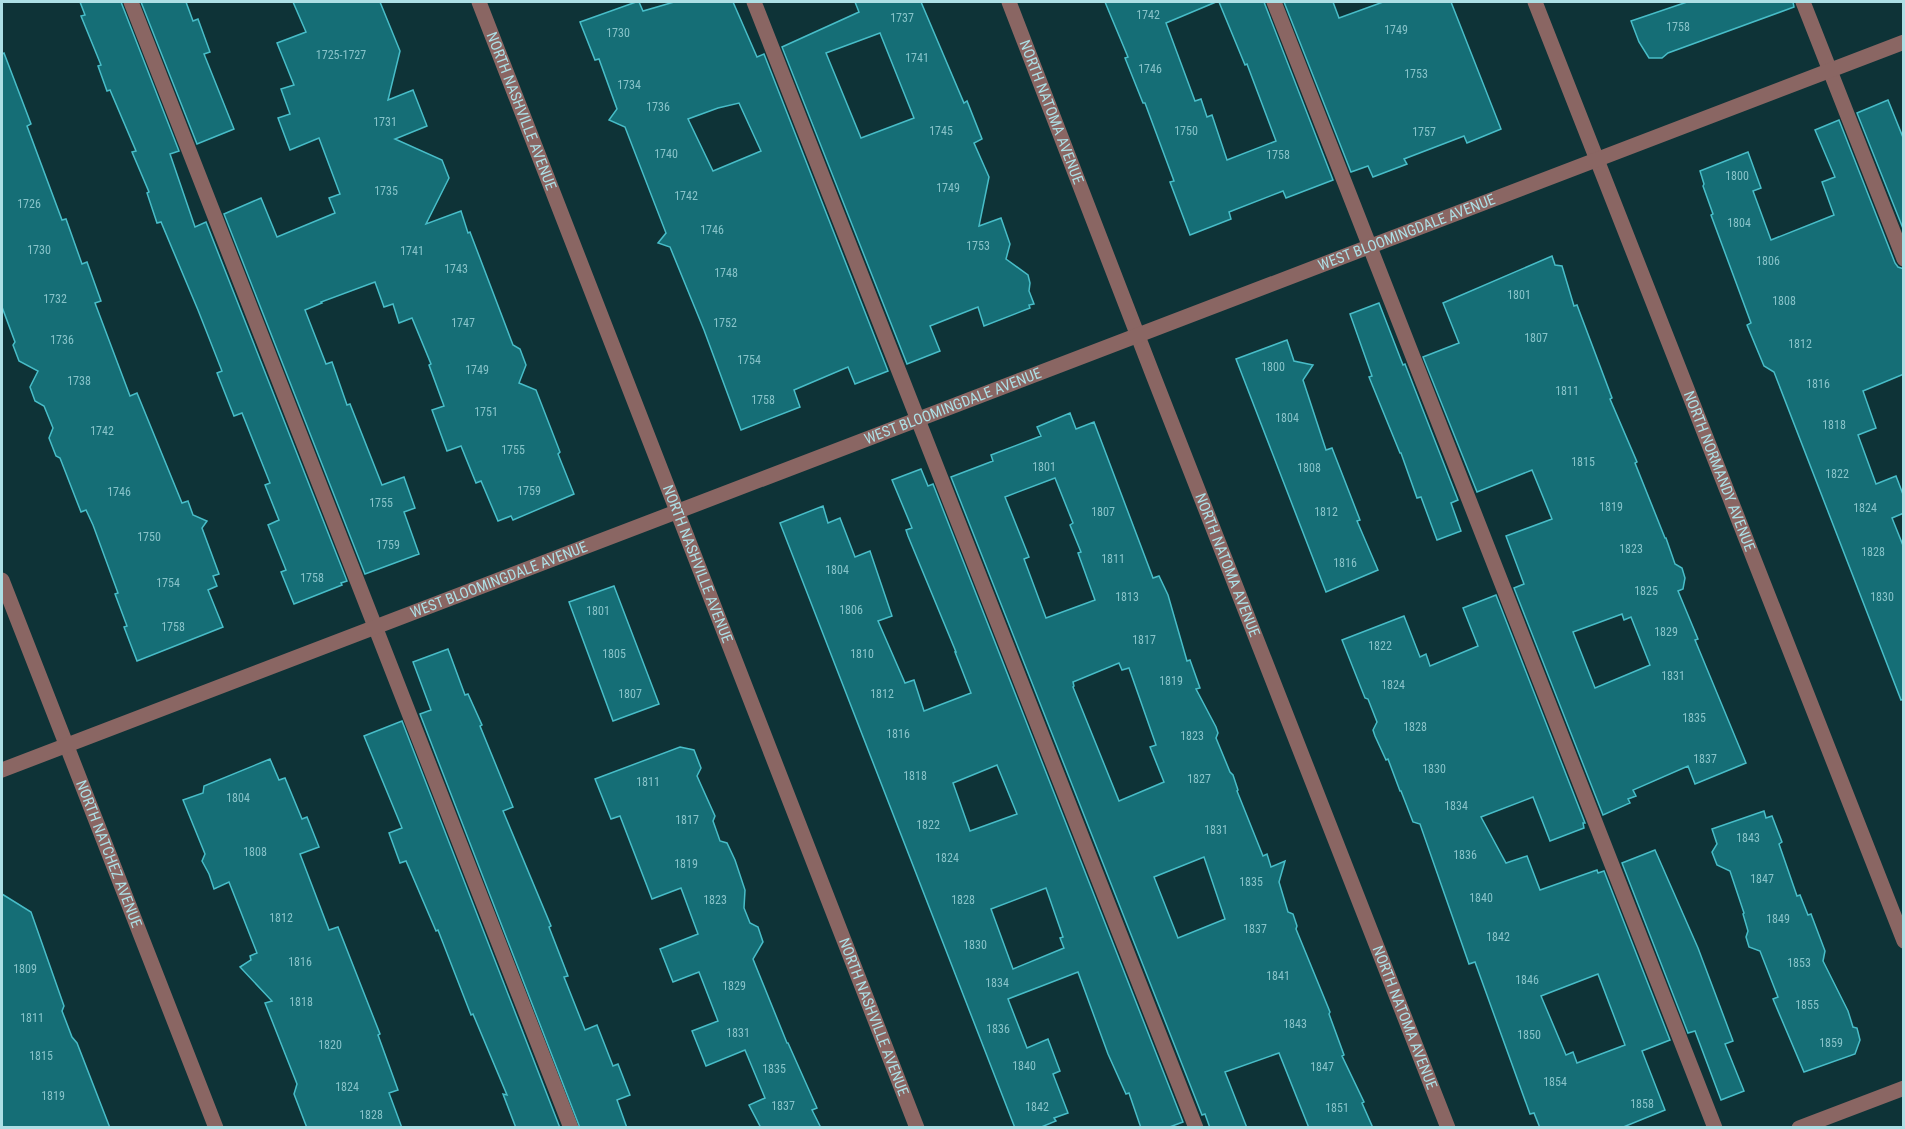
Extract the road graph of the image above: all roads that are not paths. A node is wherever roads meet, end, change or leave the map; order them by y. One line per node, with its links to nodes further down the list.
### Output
1 (131, 2): 17 (street)
2 (479, 2): 15 (street, NORTH NASHVILLE AVENUE)
3 (754, 2): 14 (street)
4 (1009, 2): 13 (street, NORTH NATOMA AVENUE)
5 (1274, 2): 11 (street)
6 (1535, 2): 10 (street, NORTH NORMANDY AVENUE)
7 (1803, 2): 9 (street)
8 (1904, 42): 9 (street, WEST BLOOMINGDALE AVENUE)
9 (1830, 70): 10 (street, WEST BLOOMINGDALE AVENUE); 12 (street)
10 (1595, 160): 11 (street, WEST BLOOMINGDALE AVENUE); 20 (street, NORTH NORMANDY AVENUE)
11 (1370, 246): 13 (street, WEST BLOOMINGDALE AVENUE); 27 (street)
12 (1904, 259)
13 (1138, 335): 14 (street, WEST BLOOMINGDALE AVENUE); 26 (street, NORTH NATOMA AVENUE)
14 (918, 419): 15 (street, WEST BLOOMINGDALE AVENUE); 25 (street)
15 (677, 511): 17 (street, WEST BLOOMINGDALE AVENUE); 24 (street, NORTH NASHVILLE AVENUE)
16 (2, 580): 18 (street, NORTH NATCHEZ AVENUE)
17 (375, 626): 18 (street, WEST BLOOMINGDALE AVENUE); 23 (street)
18 (66, 745): 19 (street, WEST BLOOMINGDALE AVENUE); 22 (street, NORTH NATCHEZ AVENUE)
19 (2, 770)
20 (1904, 941)
21 (1904, 1088): 28 (street)
22 (216, 1128)
23 (571, 1128)
24 (918, 1128)
25 (1196, 1128)
26 (1448, 1128)
27 (1715, 1128)
28 (1799, 1128)

